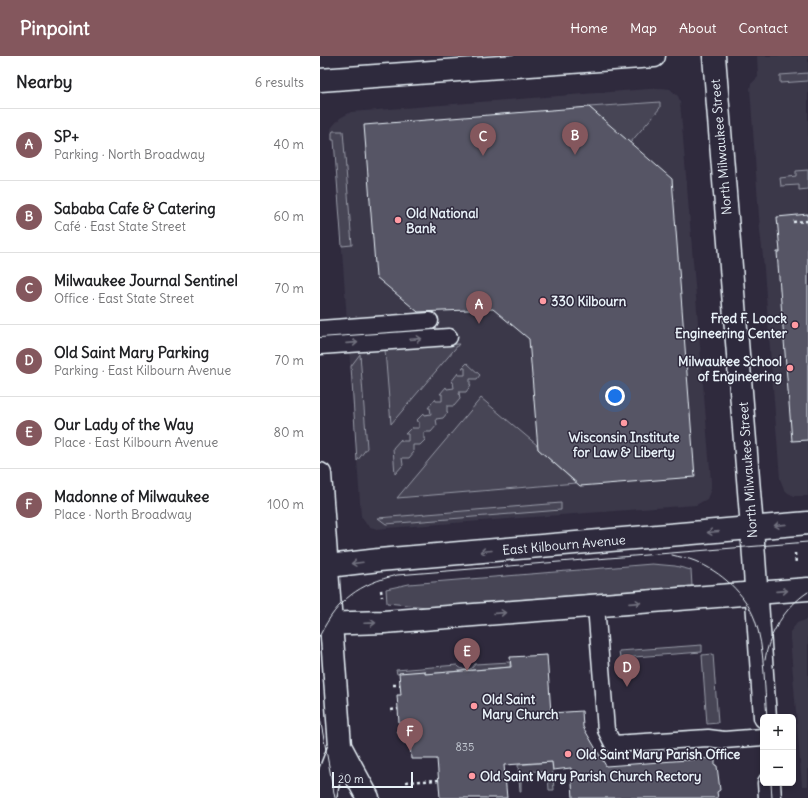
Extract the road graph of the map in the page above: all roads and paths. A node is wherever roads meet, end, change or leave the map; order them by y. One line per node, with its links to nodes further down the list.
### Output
1 (654, 56): 3 (main road)
2 (714, 56): 12 (main road, North Milwaukee Street)
3 (320, 80)
4 (808, 221): 5 (path)
5 (793, 222)
6 (430, 321): 7 (lane)
7 (320, 329)
8 (449, 337): 9 (lane, one-way to 8)
9 (320, 346)
10 (320, 474): 15 (main road)
11 (808, 523): 12 (main road, East Kilbourn Avenue, one-way to 12)
12 (752, 528): 15 (main road, East Kilbourn Avenue, one-way to 15); 17 (main road, North Milwaukee Street)
13 (795, 552): 14 (path)
14 (796, 564)
15 (324, 567): 19 (main road)
16 (808, 589): 17 (main road, one-way to 16)
17 (756, 593): 18 (main road, one-way to 17); 24 (main road, North Milwaukee Street)
18 (596, 606): 19 (main road, one-way to 18); 27 (lane)
19 (326, 624): 28 (main road)
20 (394, 685): 21 (path)
21 (400, 685)
22 (398, 709): 23 (path)
23 (391, 710)
24 (765, 714)
25 (403, 731): 26 (path)
26 (398, 732)
27 (760, 737)
28 (340, 746): 32 (main road); 33 (main road)
29 (439, 780): 30 (path)
30 (406, 782)
31 (769, 786): 34 (main road)
32 (325, 798)
33 (368, 798)
34 (770, 798)

